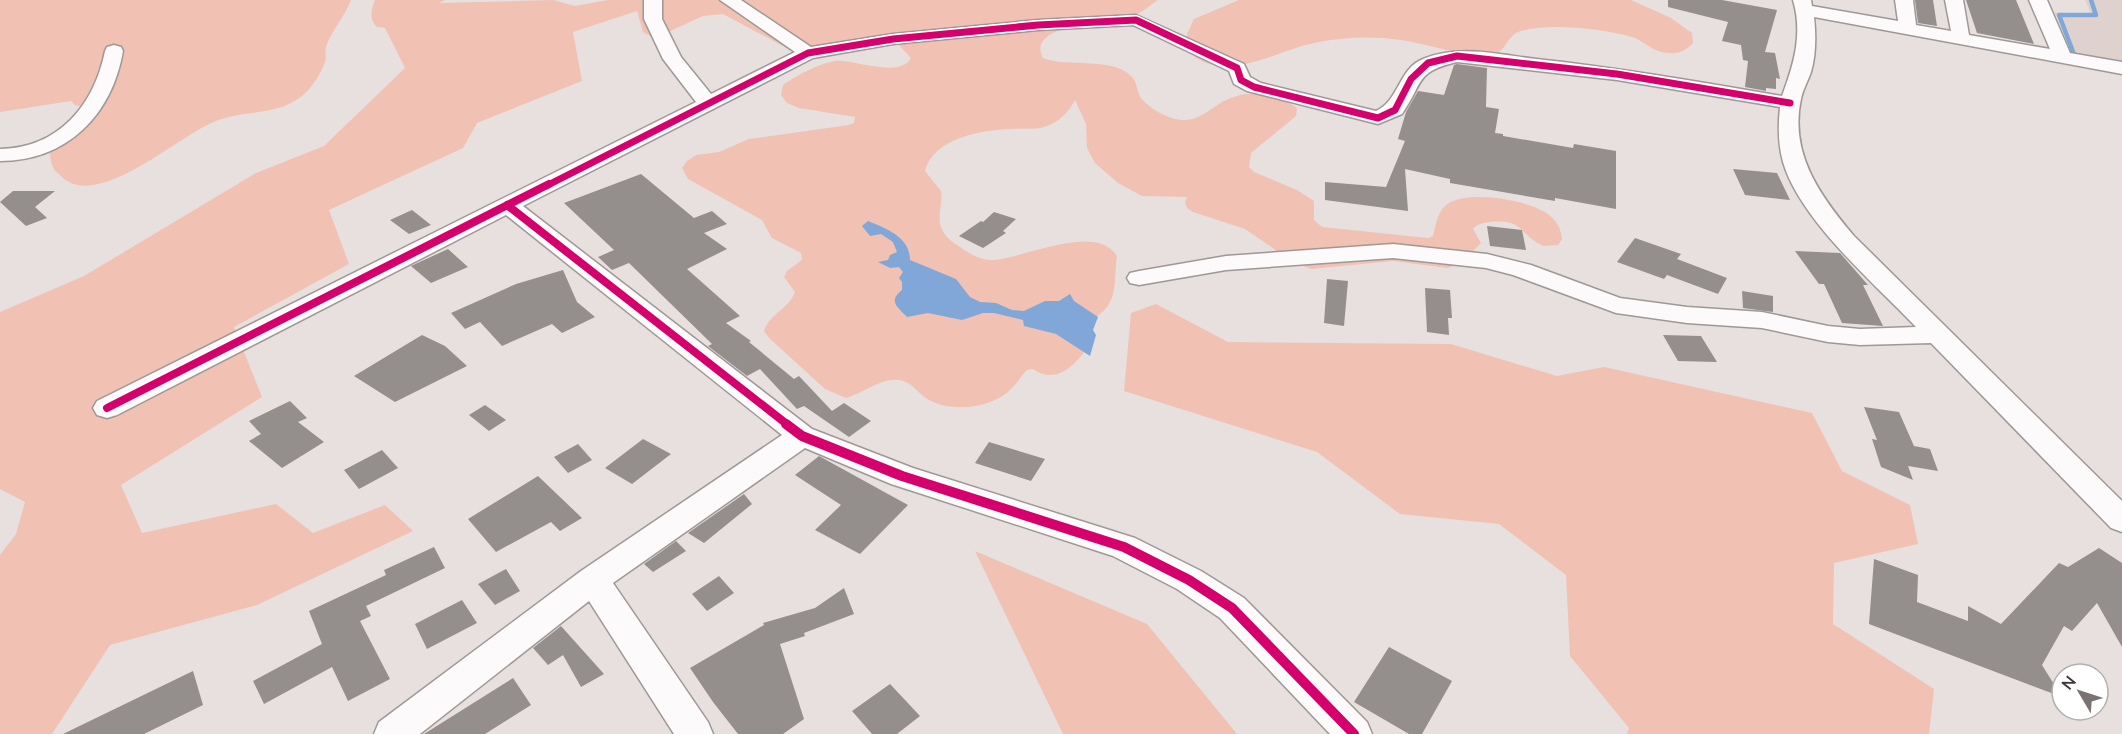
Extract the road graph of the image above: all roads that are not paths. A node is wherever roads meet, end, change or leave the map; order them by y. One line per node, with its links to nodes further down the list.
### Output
1 (653, 0): 13 (street)
2 (729, 0): 10 (street)
3 (1904, 0): 7 (street)
4 (1954, 0): 8 (street)
5 (2038, 0): 11 (street)
6 (1804, 5): 7 (street); 14 (street)
7 (1906, 27): 8 (street)
8 (1961, 38): 11 (street)
9 (114, 51): 15 (street)
10 (808, 53): 13 (street); 14 (street)
11 (2063, 57): 12 (street)
12 (2122, 68)
13 (708, 103): 16 (street)
14 (1790, 103): 18 (street)
15 (0, 154)
16 (507, 205): 19 (street); 20 (street)
17 (1139, 278): 18 (street)
18 (1937, 334): 21 (street)
19 (107, 408)
20 (802, 436): 22 (street); 25 (street)
21 (2122, 520)
22 (592, 580): 23 (street); 24 (street)
23 (392, 734)
24 (695, 734)
25 (1354, 734)

